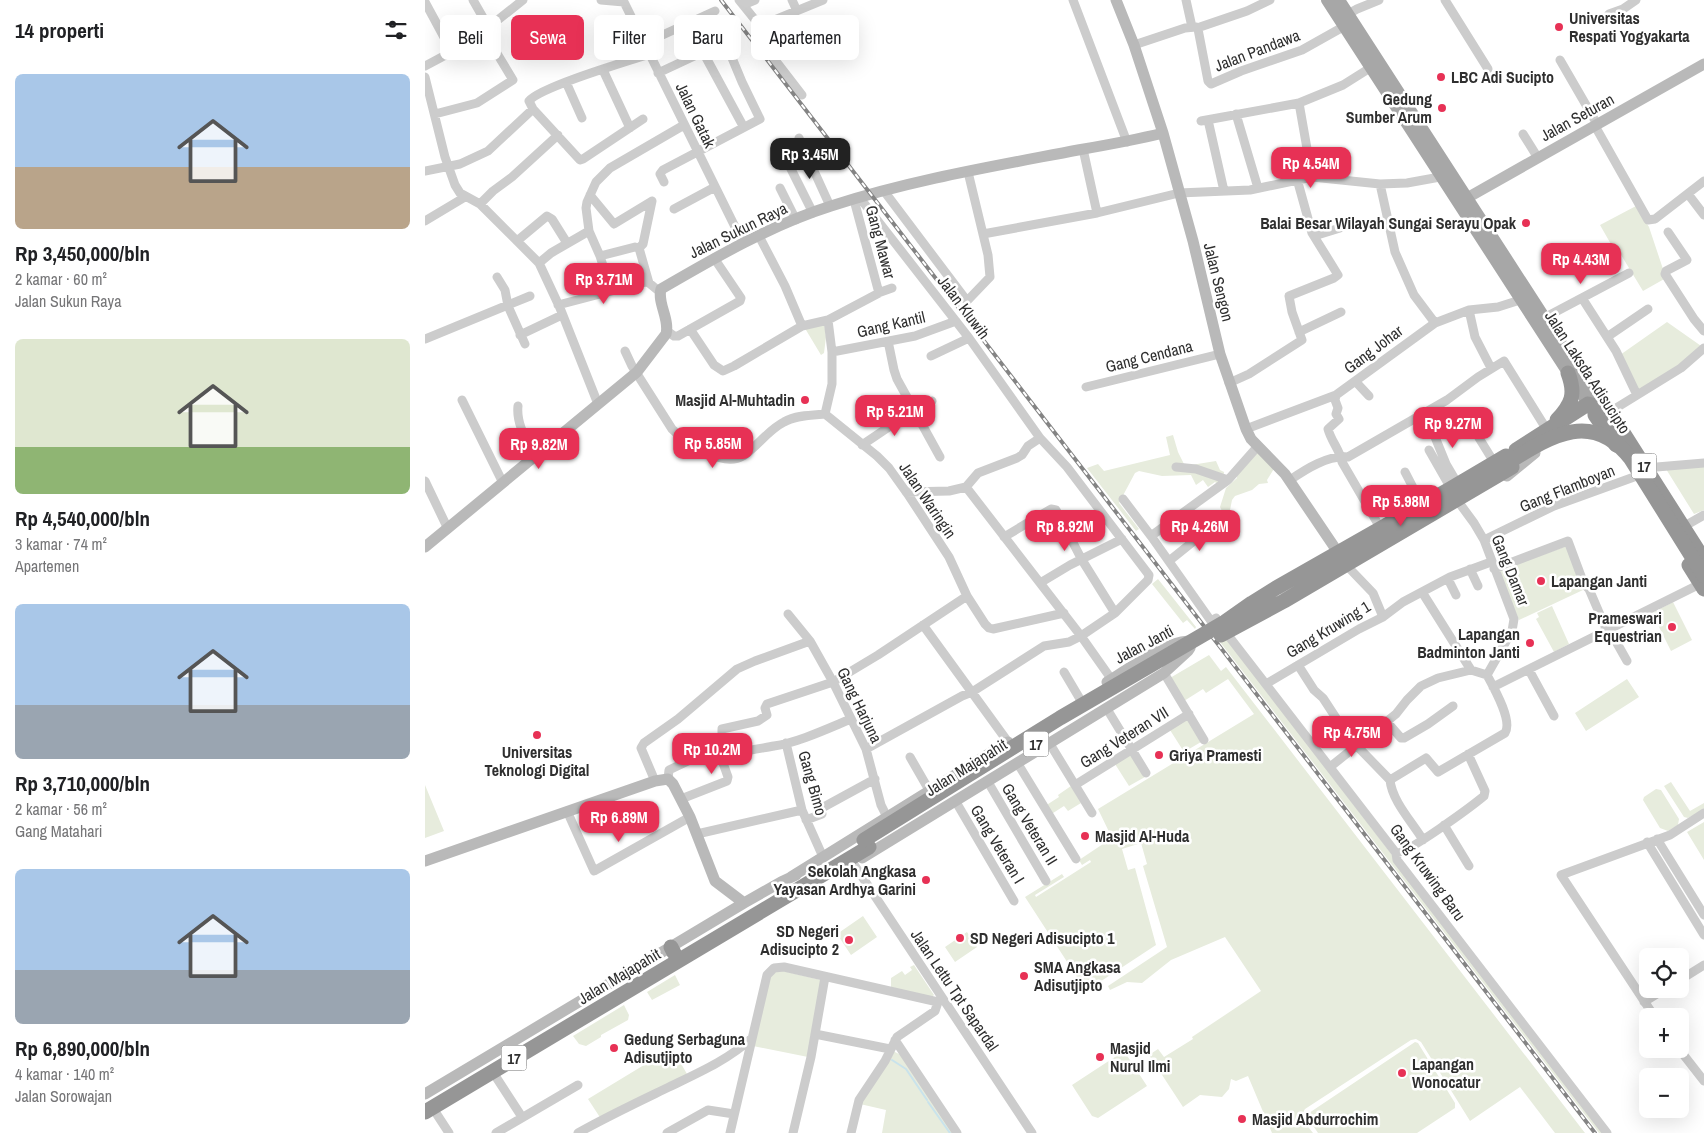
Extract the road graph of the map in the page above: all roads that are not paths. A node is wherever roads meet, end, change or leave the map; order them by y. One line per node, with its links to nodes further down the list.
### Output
1 (473, 0): 23 (street)
2 (523, 0): 27 (street)
3 (601, 0): 15 (street)
4 (755, 0): 18 (street)
5 (792, 0): 20 (street)
6 (1073, 0): 65 (street)
7 (1116, 0): 32 (street, Jalan Sengon)
8 (1185, 0): 29 (street)
9 (1270, 0): 29 (street)
10 (1327, 0): 28 (main road, Jalan Laksda Adisucipto)
11 (1339, 0): 21 (main road, Jalan Laksda Adisucipto)
12 (1379, 0): 21 (street)
13 (1445, 0): 44 (street)
14 (1636, 0): 22 (street)
15 (623, 1): 24 (street, Jalan Gatak)
16 (818, 1): 20 (street)
17 (425, 2): 30 (street)
18 (741, 3): 25 (street)
19 (715, 11): 31 (street)
20 (797, 11): 26 (street)
21 (1348, 14): 47 (main road, Jalan Laksda Adisucipto)
22 (1609, 14)
23 (480, 15)
24 (630, 15)
25 (751, 15)
26 (787, 15)
27 (501, 18)
28 (1343, 27): 29 (street, Jalan Pandawa); 47 (main road, Jalan Laksda Adisucipto)
29 (1195, 28): 32 (street)
30 (440, 30)
31 (664, 34)
32 (1134, 45): 61 (street, Jalan Sengon)
33 (501, 57): 53 (street)
34 (440, 58): 43 (street)
35 (632, 60): 45 (street)
36 (653, 60): 46 (street, Jalan Gatak)
37 (686, 60): 46 (street)
38 (707, 60): 57 (street)
39 (733, 60): 67 (street)
40 (775, 60): 50 (street)
41 (1560, 60): 59 (street)
42 (1704, 64): 59 (street, Jalan Seturan)
43 (425, 66)
44 (1488, 69)
45 (603, 70): 49 (street); 60 (street)
46 (658, 73): 58 (street, Jalan Gatak)
47 (1379, 74): 51 (street); 74 (main road, Jalan Laksda Adisucipto); 88 (main road, Jalan Laksda Adisucipto)
48 (425, 77): 53 (street)
49 (566, 82): 52 (street); 55 (street)
50 (802, 95)
51 (1299, 102): 54 (street); 73 (street)
52 (533, 108): 63 (street); 70 (street)
53 (435, 114): 70 (street)
54 (1236, 114): 81 (street); 83 (street)
55 (582, 118)
56 (643, 120): 60 (street)
57 (742, 124)
58 (684, 125): 67 (street, Jalan Gatak); 86 (street)
59 (1596, 125): 68 (street, Jalan Seturan); 85 (street)
60 (630, 128): 63 (street)
61 (1163, 133): 65 (street, Jalan Sukun Raya); 84 (street, Jalan Sengon)
62 (1523, 134): 68 (street)
63 (558, 136): 90 (street)
64 (799, 138): 91 (street)
65 (1127, 142): 66 (street, Jalan Sukun Raya)
66 (1083, 149): 72 (street, Jalan Sukun Raya); 94 (street)
67 (698, 152): 77 (street); 79 (street, Jalan Gatak)
68 (1537, 158): 88 (street, Jalan Seturan)
69 (789, 165): 93 (street)
70 (448, 167): 71 (street); 87 (street)
71 (425, 171)
72 (968, 172): 82 (street, Jalan Sukun Raya); 101 (street)
73 (1312, 177): 75 (street); 78 (street)
74 (1440, 177): 78 (street); 118 (main road, Jalan Laksda Adisucipto)
75 (1297, 179): 81 (street); 103 (street)
76 (1704, 181): 85 (street)
77 (664, 182)
78 (1380, 184): 130 (street)
79 (715, 187): 92 (street); 106 (street, Jalan Gatak)
80 (780, 188): 96 (street)
81 (1258, 188): 83 (street)
82 (885, 191): 89 (street, Jalan Sukun Raya); 101 (street)
83 (1224, 191): 84 (street)
84 (1179, 193): 94 (street); 145 (street, Jalan Sengon)
85 (1688, 194): 95 (street)
86 (590, 195): 99 (street); 107 (street)
87 (465, 197): 90 (street); 97 (street)
88 (1467, 198): 118 (main road, Jalan Laksda Adisucipto)
89 (857, 199): 91 (street, Jalan Sukun Raya); 117 (street, Gang Mawar); 129 (street, Jalan Kluwih)
90 (480, 204): 104 (street)
91 (830, 206): 93 (street, Jalan Sukun Raya)
92 (674, 210)
93 (813, 213): 96 (street, Jalan Sukun Raya)
94 (1097, 213): 101 (street)
95 (1704, 215)
96 (796, 220): 102 (street, Jalan Sukun Raya)
97 (425, 221)
98 (1340, 228): 103 (street)
99 (589, 231): 105 (street); 108 (street)
100 (1668, 232): 134 (street)
101 (983, 234)
102 (759, 236): 106 (street, Jalan Sukun Raya); 131 (street)
103 (1314, 236): 135 (street)
104 (517, 241): 105 (street); 110 (street)
105 (567, 243): 110 (street)
106 (743, 243): 109 (street, Jalan Sukun Raya)
107 (639, 248): 108 (street); 113 (street)
108 (600, 256): 115 (street)
109 (715, 258): 116 (street, Jalan Sukun Raya); 132 (street)
110 (539, 263): 121 (street)
111 (1629, 273): 120 (street)
112 (497, 277): 122 (street)
113 (649, 283): 115 (street); 116 (street)
114 (892, 288): 117 (street)
115 (611, 291): 121 (street)
116 (660, 292): 133 (street)
117 (879, 293): 128 (street)
118 (1520, 294): 124 (street, Gang Johar); 127 (main road, Jalan Laksda Adisucipto); 149 (main road, Jalan Laksda Adisucipto)
119 (530, 296): 122 (street)
120 (1582, 298): 127 (street); 137 (street)
121 (558, 304): 126 (street)
122 (508, 306): 136 (street); 139 (street)
123 (1648, 309): 137 (street)
124 (1469, 310): 130 (street, Gang Johar); 147 (street)
125 (1341, 312): 135 (street)
126 (562, 315): 136 (street); 158 (street)
127 (1544, 318): 160 (main road, Jalan Laksda Adisucipto); 160 (main road, Jalan Laksda Adisucipto)
128 (828, 320): 131 (street); 144 (street)
129 (956, 321): 138 (street, Jalan Kluwih); 140 (street, Gang Kantil)
130 (1435, 323): 150 (street, Gang Johar)
131 (801, 326): 132 (street)
132 (690, 329): 133 (street)
133 (667, 331): 148 (street)
134 (1704, 331)
135 (1299, 332): 151 (street)
136 (520, 335): 141 (street)
137 (1607, 337): 153 (street)
138 (969, 338): 146 (street); 166 (street, Jalan Kluwih)
139 (425, 339)
140 (888, 341): 144 (street, Gang Kantil); 161 (street)
141 (525, 344)
142 (1704, 348): 153 (street)
143 (625, 351): 148 (street)
144 (832, 352): 162 (street)
145 (1220, 354): 151 (street, Jalan Sengon); 152 (street, Gang Cendana)
146 (931, 356)
147 (1491, 368): 164 (street); 173 (street)
148 (637, 372): 158 (street); 162 (street)
149 (1568, 373): 160 (main road, Jalan Laksda Adisucipto); 164 (highway)
150 (1355, 381): 154 (street, Gang Johar); 155 (street)
151 (1229, 382): 163 (street, Jalan Sengon)
152 (1085, 387)
153 (1637, 395): 160 (street)
154 (1336, 396): 163 (street, Gang Johar); 173 (street)
155 (1369, 396)
156 (462, 400): 184 (street)
157 (933, 401): 161 (street)
158 (598, 404): 174 (street)
159 (518, 406): 174 (street)
160 (1602, 410): 164 (highway, 17); 171 (highway, Jalan Laksda Adisucipto / 17); 180 (highway, Jalan Laksda Adisucipto / 17)
161 (915, 411): 168 (street); 175 (street)
162 (825, 414): 168 (street, Jalan Waringin)
163 (1246, 430): 169 (street, Jalan Sengon)
164 (1551, 436): 170 (highway, Jalan Majapahit / 17); 171 (highway, 17)
165 (1435, 437): 185 (street)
166 (1040, 438): 186 (street); 201 (street, Jalan Kluwih)
167 (1479, 438): 176 (street)
168 (862, 445): 187 (street, Jalan Waringin)
169 (1258, 446): 181 (street); 182 (street, Jalan Sengon)
170 (1531, 448): 176 (highway, Jalan Majapahit / 17); 190 (street)
171 (1618, 449): 180 (highway, Jalan Laksda Adisucipto / 17)
172 (1429, 450): 185 (street)
173 (1341, 456): 182 (street); 195 (street)
174 (535, 457): 184 (street)
175 (940, 457)
176 (1503, 461): 185 (street); 225 (highway, Jalan Majapahit / 17, bridge); 285 (highway, Jalan Majapahit / 17, bridge)
177 (1704, 463): 180 (street, Gang Flamboyan)
178 (1176, 467): 181 (street)
179 (1405, 472): 189 (street)
180 (1640, 472): 193 (highway, Jalan Laksda Adisucipto / 17); 202 (street, Gang Flamboyan)
181 (1228, 480): 199 (street)
182 (1290, 480): 204 (street, Jalan Sengon)
183 (425, 481): 197 (street)
184 (503, 483): 197 (street)
185 (1453, 483): 189 (street)
186 (965, 487): 187 (street); 200 (street)
187 (905, 492): 218 (street, Jalan Waringin)
188 (1123, 499): 199 (street)
189 (1420, 501): 191 (street)
190 (1460, 504): 198 (street); 202 (street, Gang Damar)
191 (1399, 513): 195 (street); 198 (street)
192 (1704, 515): 196 (street)
193 (1667, 516): 196 (highway, Jalan Laksda Adisucipto / 17); 213 (highway, Jalan Laksda Adisucipto / 17)
194 (1215, 524): 207 (street)
195 (1378, 524): 204 (street)
196 (1683, 527): 206 (highway, Jalan Laksda Adisucipto / 17)
197 (448, 529): 203 (street)
198 (1410, 533): 209 (street)
199 (1151, 536): 207 (street)
200 (1004, 537): 205 (street); 212 (street)
201 (1122, 539): 205 (street); 221 (street)
202 (1484, 540): 208 (street, Gang Damar)
203 (425, 547)
204 (1335, 548): 215 (street)
205 (1082, 560): 212 (street); 221 (street)
206 (1704, 560)
207 (1169, 561): 225 (street, Gang Kruwing Baru)
208 (1493, 566): 210 (street); 226 (street); 236 (street, Gang Damar)
209 (1349, 568): 219 (street); 223 (street, Gang Kruwing 1)
210 (1470, 569): 211 (street); 214 (street)
211 (1448, 578): 216 (street); 217 (street)
212 (1040, 583): 220 (street)
213 (1703, 583): 225 (highway, Jalan Majapahit / 17, bridge); 226 (street)
214 (1478, 586)
215 (1264, 590): 219 (street); 225 (street)
216 (1422, 592): 223 (street); 232 (street)
217 (1455, 595)
218 (967, 596): 220 (street, Jalan Waringin); 224 (street)
219 (1277, 611): 225 (street)
220 (1064, 613): 227 (street)
221 (1115, 613): 227 (street)
222 (788, 614): 228 (street, Gang Harjuna)
223 (1383, 617): 231 (street, Gang Kruwing 1)
224 (923, 625): 238 (street); 241 (street)
225 (1225, 629): 239 (street, Gang Kruwing Baru); 285 (highway, Jalan Majapahit / 17, bridge)
226 (1608, 630): 230 (street); 233 (street)
227 (1081, 636): 237 (street); 241 (street)
228 (810, 641): 238 (street, Gang Harjuna); 266 (street)
229 (1153, 654): 235 (street); 235 (street, Jalan Janti); 237 (street, Jalan Janti)
230 (1627, 661)
231 (1298, 665): 239 (street, Gang Kruwing 1); 254 (street)
232 (1471, 670): 236 (street); 249 (street)
233 (1529, 670): 240 (street); 246 (street)
234 (1064, 672): 242 (street)
235 (1164, 673): 244 (street, Jalan Janti); 245 (street)
236 (1487, 675): 240 (street)
237 (1111, 680): 242 (street, Jalan Janti)
238 (833, 682): 247 (street, Gang Harjuna); 258 (street)
239 (1266, 684): 262 (street, Gang Kruwing Baru)
240 (1493, 687): 257 (street)
241 (972, 692): 251 (street); 255 (street)
242 (1080, 699): 248 (street, Jalan Janti)
243 (1453, 706): 249 (street)
244 (1107, 709): 253 (street, Jalan Janti); 256 (street)
245 (1189, 714): 250 (street); 256 (street, Gang Veteran VII)
246 (1554, 716)
247 (851, 719): 252 (street); 255 (street, Gang Harjuna)
248 (1043, 720): 251 (street, Jalan Janti); 253 (street)
249 (1387, 722): 254 (street)
250 (1204, 740)
251 (1008, 742): 270 (street, Jalan Janti)
252 (786, 743): 258 (street); 273 (street, Gang Bimo)
253 (1053, 743): 261 (street, Jalan Janti); 269 (street)
254 (1357, 746): 262 (street); 267 (street)
255 (866, 749): 265 (street, Gang Harjuna)
256 (1132, 750): 263 (street); 269 (street, Gang Veteran VII)
257 (1468, 754): 267 (street); 280 (street)
258 (732, 756): 271 (street)
259 (910, 757): 270 (street)
260 (688, 761): 264 (street)
261 (1018, 764): 268 (street, Jalan Janti); 288 (street)
262 (1330, 767): 286 (street, Gang Kruwing Baru)
263 (1146, 774)
264 (667, 779): 266 (street); 271 (street)
265 (875, 779): 278 (street, Gang Harjuna); 279 (street)
266 (655, 780): 274 (street)
267 (1390, 780): 283 (street)
268 (988, 782): 272 (street, Jalan Janti); 294 (street, Gang Veteran II)
269 (1075, 785): 275 (street)
270 (929, 790): 278 (street, Jalan Janti)
271 (681, 799): 277 (street)
272 (956, 802): 290 (street, Jalan Janti); 296 (street, Gang Veteran I)
273 (802, 810): 279 (street, Gang Bimo); 281 (street)
274 (567, 811): 277 (street); 289 (street)
275 (1092, 813)
276 (1704, 813): 282 (street)
277 (690, 817): 281 (street)
278 (887, 817): 287 (street, Jalan Janti)
279 (806, 820): 287 (street, Gang Bimo)
280 (1444, 825): 283 (street); 291 (street)
281 (697, 834): 297 (street)
282 (1657, 839): 284 (street); 298 (street)
283 (1423, 840): 286 (street)
284 (1647, 842): 300 (street); 307 (street)
285 (866, 844): 292 (highway, Jalan Majapahit / 17)
286 (1396, 853): 333 (street, Gang Kruwing Baru)
287 (823, 857): 293 (street, Jalan Janti)
288 (1076, 859)
289 (425, 861)
290 (853, 863): 295 (street, Jalan Janti); 306 (street, Jalan Lettu Tpt Sapardal)
291 (1469, 866)
292 (815, 874): 293 (street); 295 (street); 299 (highway, Jalan Majapahit / 17); 301 (highway, Jalan Majapahit / 17)
293 (791, 877): 297 (street)
294 (1046, 881)
295 (802, 894): 299 (street)
296 (1014, 901)
297 (744, 903): 301 (street)
298 (1704, 915)
299 (734, 931): 313 (highway, Jalan Majapahit / 17)
300 (1704, 935)
301 (672, 950): 318 (street); 319 (highway, Jalan Majapahit / 17)
302 (1704, 965): 303 (street)
303 (1689, 974)
304 (825, 977): 306 (street); 309 (street); 310 (street)
305 (1650, 998): 307 (street)
306 (941, 1000): 311 (street); 332 (street, Jalan Lettu Tpt Sapardal)
307 (1644, 1002): 308 (street)
308 (1649, 1008)
309 (815, 1034): 312 (street); 329 (street)
310 (752, 1038): 321 (street); 326 (street)
311 (895, 1040): 312 (street); 331 (street)
312 (890, 1049): 330 (street)
313 (530, 1053): 315 (street); 320 (highway, Jalan Majapahit / 17)
314 (1686, 1058): 316 (street)
315 (496, 1077): 320 (street); 322 (street)
316 (1704, 1081)
317 (578, 1085): 322 (street)
318 (425, 1094)
319 (425, 1102)
320 (431, 1113): 323 (street); 324 (street)
321 (733, 1114): 327 (street); 328 (street)
322 (522, 1117): 325 (street)
323 (425, 1120)
324 (449, 1133)
325 (496, 1133)
326 (578, 1133)
327 (668, 1133)
328 (730, 1133)
329 (793, 1133)
330 (851, 1133)
331 (957, 1133)
332 (1032, 1133)
333 (1607, 1133)

